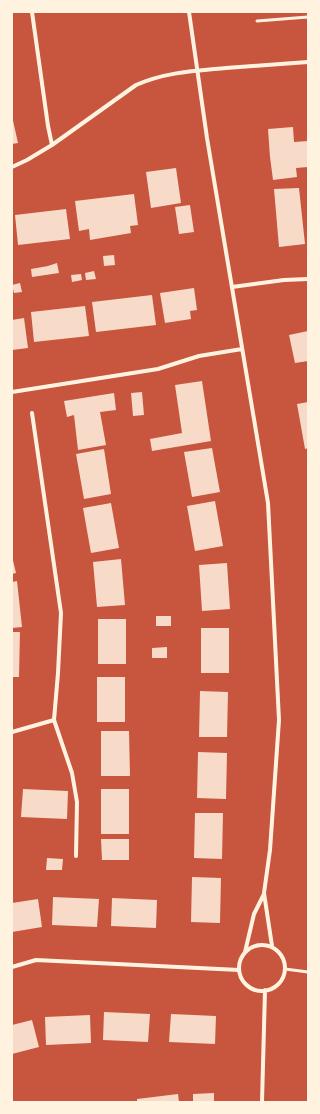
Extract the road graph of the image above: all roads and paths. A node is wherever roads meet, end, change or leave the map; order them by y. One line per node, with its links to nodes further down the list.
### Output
1 (32, 12): 7 (street)
2 (189, 12): 6 (street)
3 (308, 17): 4 (lane)
4 (257, 21)
5 (308, 62): 6 (street)
6 (196, 70): 7 (street); 10 (street)
7 (52, 145): 8 (street)
8 (12, 167)
9 (308, 279): 10 (street)
10 (232, 287): 11 (street)
11 (242, 349): 12 (street); 17 (street)
12 (12, 392)
13 (32, 413): 14 (street)
14 (54, 720): 15 (street); 16 (street)
15 (12, 732)
16 (76, 856)
17 (264, 893): 18 (street); 19 (street)
18 (272, 946): 19 (street); 21 (street)
19 (245, 952): 22 (street)
20 (12, 967): 22 (street)
21 (285, 969): 23 (lane); 24 (street)
22 (239, 970): 24 (street)
23 (308, 972)
24 (265, 990): 25 (street)
25 (262, 1102)

